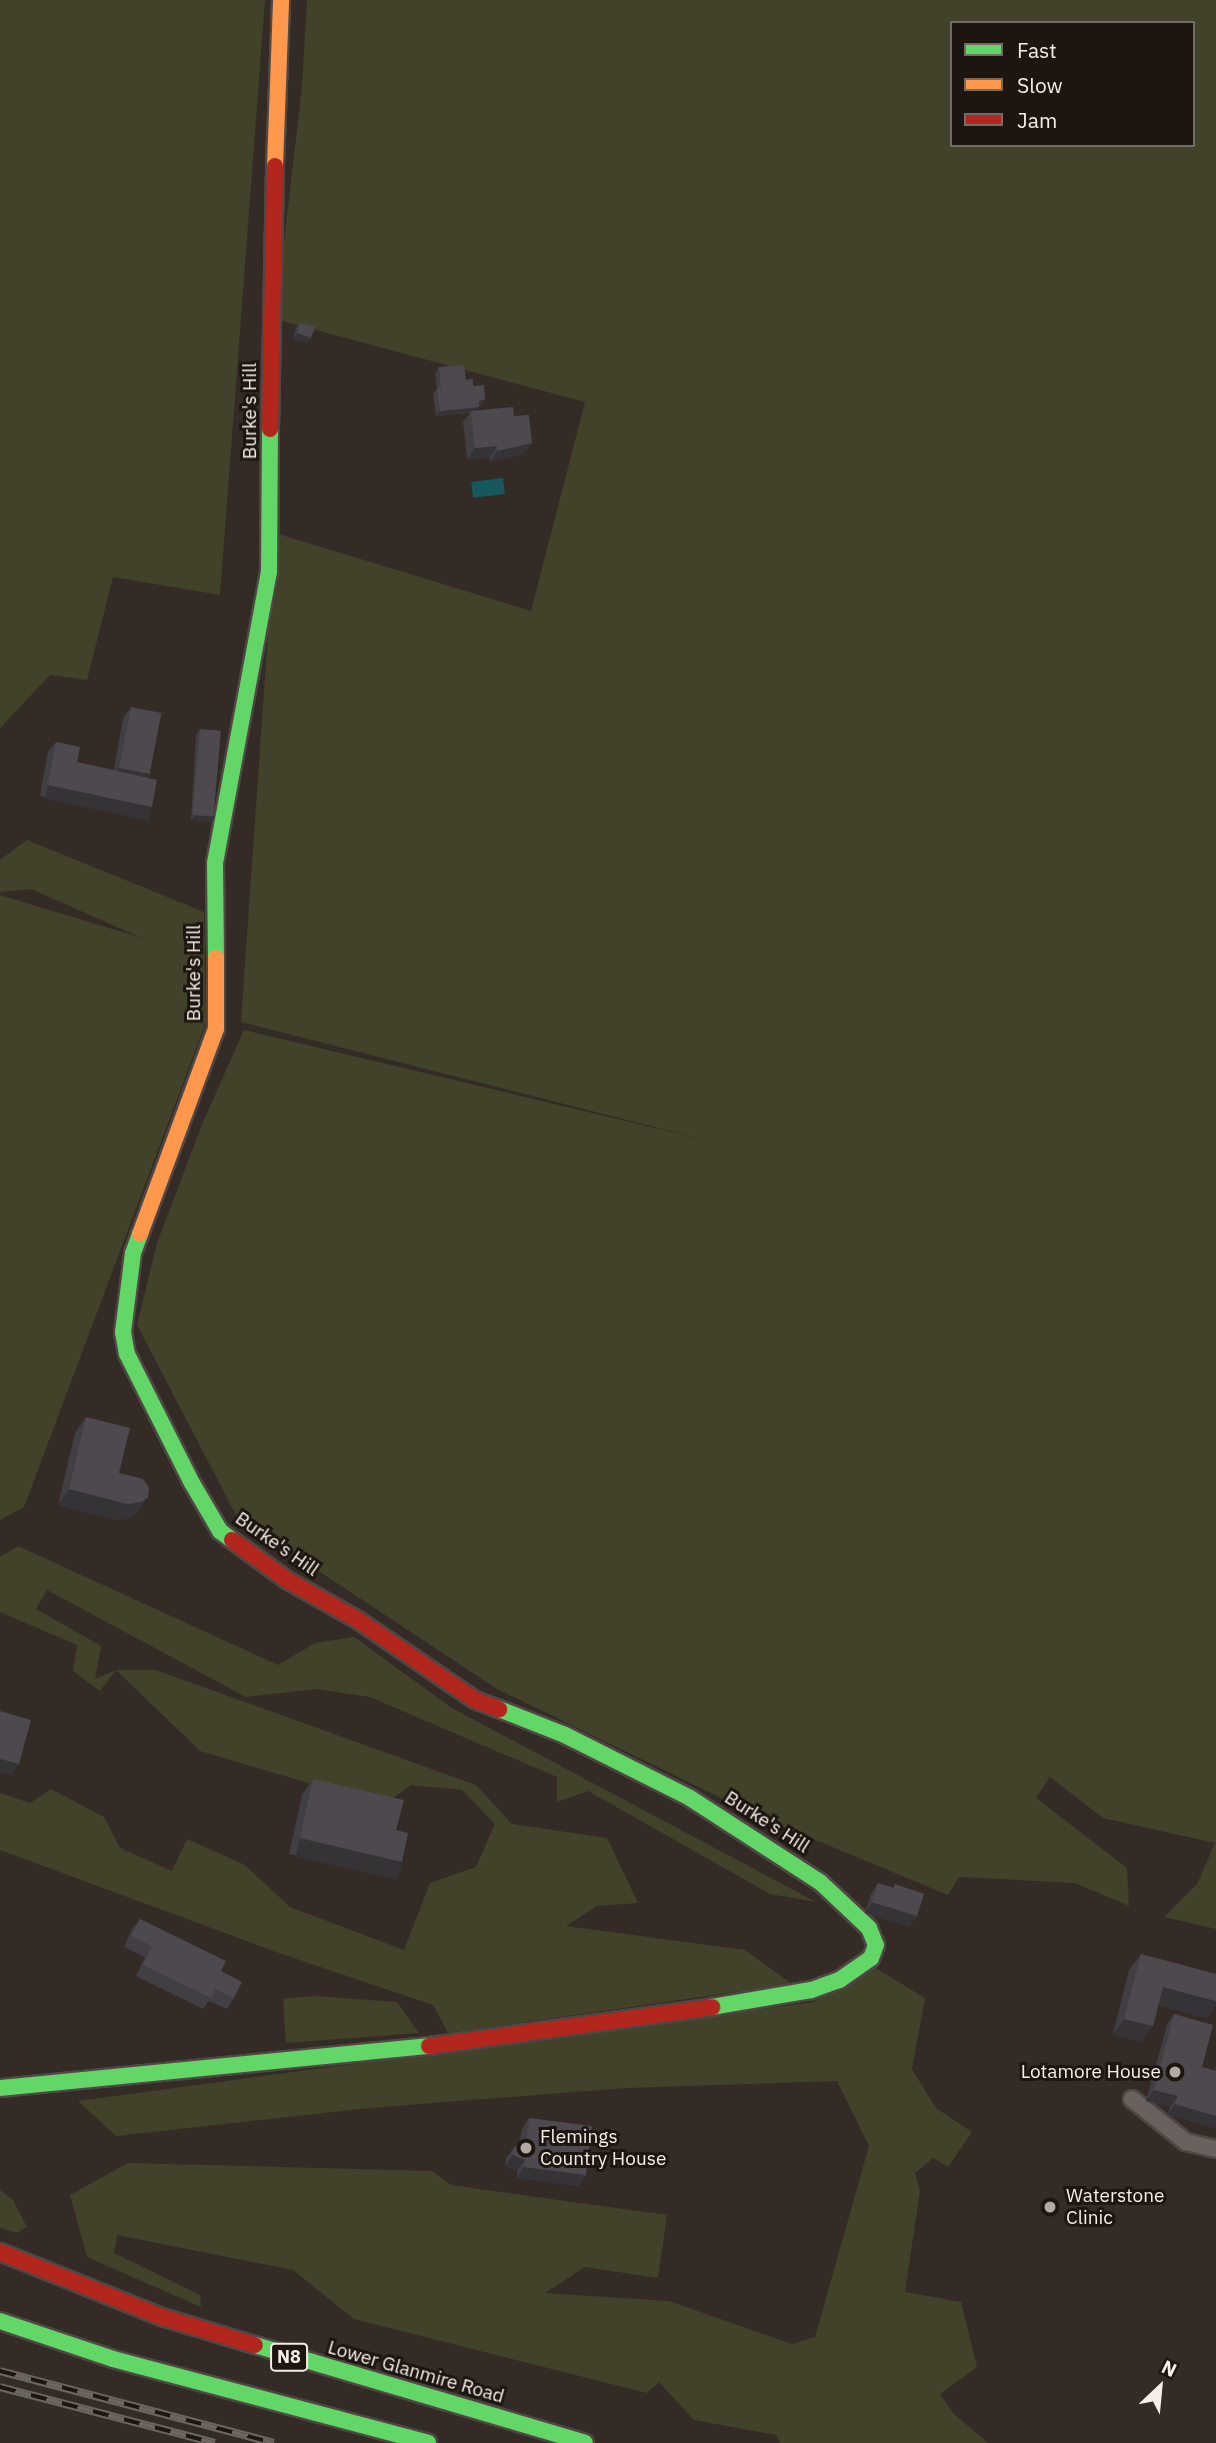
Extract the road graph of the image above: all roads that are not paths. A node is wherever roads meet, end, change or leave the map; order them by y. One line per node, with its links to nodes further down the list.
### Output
1 (281, 0): 2 (main road, Burke's Hill)
2 (0, 2088)
3 (1132, 2099): 4 (lane)
4 (1216, 2149)
5 (0, 2252): 8 (main road, Lower Glanmire Road / N8)
6 (0, 2321): 7 (main road, N8)
7 (428, 2443)
8 (585, 2443)

